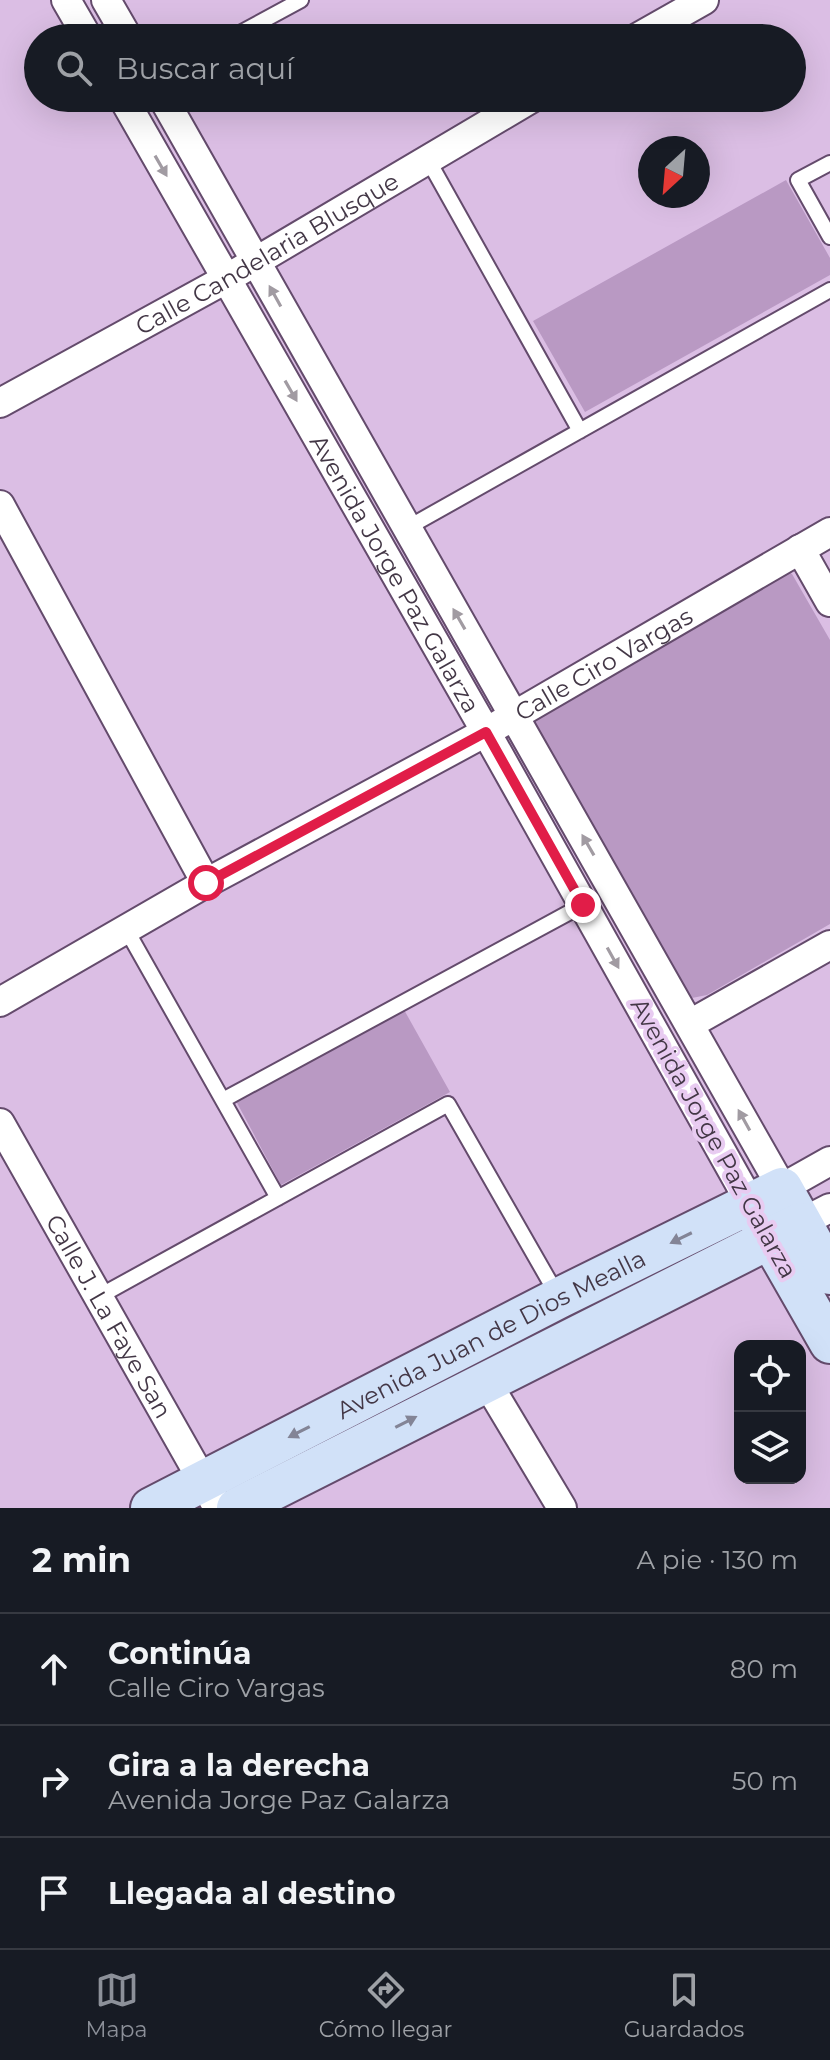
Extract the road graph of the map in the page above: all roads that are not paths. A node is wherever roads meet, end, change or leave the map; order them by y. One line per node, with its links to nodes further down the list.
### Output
1 (66, 0): 5 (street)
2 (106, 0): 6 (street)
3 (301, 0): 7 (lane)
4 (697, 2): 8 (street)
5 (80, 24)
6 (120, 24)
7 (257, 24)
8 (660, 24)
9 (131, 112): 16 (street, Avenida Jorge Paz Galarza, one-way to 16)
10 (171, 112): 15 (street, Avenida Jorge Paz Galarza)
11 (508, 112): 12 (street, Calle Candelaria Blusque)
12 (427, 158): 15 (street, Calle Candelaria Blusque); 19 (lane)
13 (830, 163): 14 (lane)
14 (830, 237)
15 (256, 261): 16 (street, Calle Candelaria Blusque); 21 (street, Avenida Jorge Paz Galarza, one-way to 15)
16 (226, 279): 18 (street, Calle Candelaria Blusque); 26 (street, Avenida Jorge Paz Galarza, one-way to 26)
17 (830, 290): 19 (lane)
18 (0, 403)
19 (580, 431): 21 (lane)
20 (0, 505): 27 (street)
21 (407, 528): 25 (street, Avenida Jorge Paz Galarza, one-way to 21)
22 (830, 532): 23 (street, Calle Ciro Vargas)
23 (800, 549): 24 (street); 25 (street, Calle Ciro Vargas)
24 (830, 602)
25 (515, 716): 26 (street, Calle Ciro Vargas); 32 (street, Avenida Jorge Paz Galarza, one-way to 25)
26 (486, 732): 27 (street, Calle Ciro Vargas); 28 (street, Avenida Jorge Paz Galarza)
27 (206, 883): 29 (street, Calle Ciro Vargas)
28 (583, 905): 33 (lane); 36 (street, Avenida Jorge Paz Galarza, one-way to 36)
29 (126, 929): 31 (street, Calle Ciro Vargas); 33 (lane)
30 (830, 945): 32 (street)
31 (0, 1002)
32 (690, 1024): 36 (street, Avenida Jorge Paz Galarza, one-way to 32)
33 (223, 1100): 37 (lane)
34 (0, 1123): 40 (street, Calle J. La Faye San)
35 (830, 1161): 36 (street, Avenida Juan de Dios Mealla)
36 (766, 1196): 38 (main road, Avenida Jorge Paz Galarza); 41 (main road, Avenida Juan de Dios Mealla, one-way to 41)
37 (278, 1198): 40 (lane); 41 (lane)
38 (800, 1223): 39 (main road, Avenida Jorge Paz Galarza); 42 (main road, Avenida Jorge Paz Galarza); 43 (main road, Avenida Juan de Dios Mealla)
39 (830, 1274)
40 (98, 1297): 44 (street, Calle J. La Faye San)
41 (559, 1298): 44 (main road, Avenida Juan de Dios Mealla, one-way to 44)
42 (830, 1343)
43 (486, 1381): 46 (main road, Avenida Juan de Dios Mealla, one-way to 43); 47 (street)
44 (211, 1494): 45 (main road, Avenida Juan de Dios Mealla)
45 (151, 1508)
46 (237, 1508)
47 (562, 1508)

